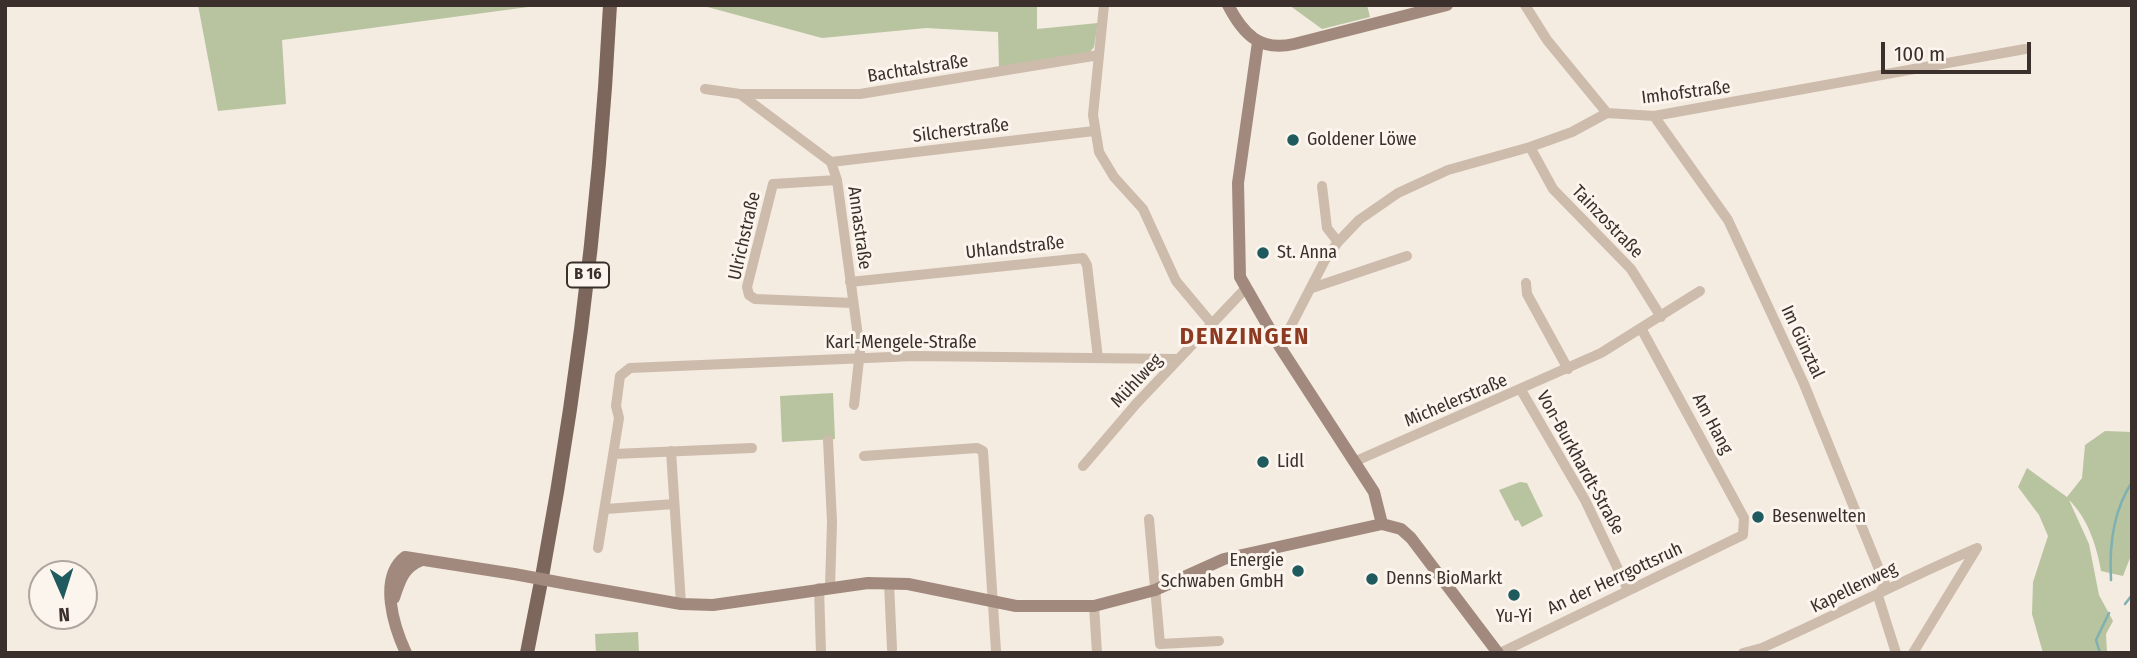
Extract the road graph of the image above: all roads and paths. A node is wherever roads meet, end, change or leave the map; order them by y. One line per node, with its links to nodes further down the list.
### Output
1 (610, 5): 63 (main road, B 16)
2 (1104, 5): 8 (street)
3 (1228, 5): 6 (street)
4 (1447, 5): 6 (street)
5 (1525, 5): 11 (street)
6 (1258, 42): 23 (street)
7 (2025, 50): 12 (street, Imhofstraße)
8 (1099, 55): 10 (street, Bachtalstraße); 13 (street)
9 (705, 89): 10 (street)
10 (740, 94): 15 (street)
11 (1607, 113): 12 (street, Imhofstraße); 14 (street)
12 (1654, 116): 54 (street, Im Günztal)
13 (1094, 131): 15 (street, Silcherstraße); 27 (street)
14 (1530, 147): 18 (street); 26 (street, Tainzostraße)
15 (831, 162): 16 (street, Annastraße)
16 (837, 180): 20 (street, Annastraße); 25 (street, Ulrichstraße)
17 (1322, 186): 18 (street)
18 (1338, 242): 22 (street)
19 (1407, 256): 22 (street)
20 (850, 282): 25 (street, Annastraße); 31 (street, Uhlandstraße)
21 (1526, 283): 33 (street)
22 (1312, 288): 29 (street)
23 (1244, 289): 27 (street, Mühlweg); 29 (street)
24 (1700, 291): 26 (street, Michelerstraße)
25 (853, 303): 30 (street, Annastraße)
26 (1661, 317): 28 (street, Michelerstraße)
27 (1212, 324): 32 (street, Mühlweg)
28 (1642, 330): 33 (street, Michelerstraße); 47 (street, Am Hang)
29 (1280, 348): 41 (street)
30 (859, 357): 31 (street, Karl-Mengele-Straße); 35 (street, Annastraße); 39 (street, Karl-Mengele-Straße)
31 (1098, 358): 32 (street, Karl-Mengele-Straße)
32 (1178, 359): 42 (street, Mühlweg)
33 (1568, 369): 34 (street, Michelerstraße)
34 (1521, 390): 41 (street, Michelerstraße); 53 (street, Von-Burkhardt-Straße)
35 (854, 405)
36 (828, 440): 51 (street)
37 (752, 448): 38 (street)
38 (671, 451): 39 (street); 43 (street)
39 (614, 454): 44 (street)
40 (864, 456): 56 (street)
41 (1356, 461): 46 (street)
42 (1083, 466)
43 (674, 504): 44 (street); 57 (street)
44 (606, 509): 48 (street)
45 (1149, 519): 52 (street)
46 (1382, 524): 52 (street); 66 (street)
47 (1743, 535): 53 (street, An der Herrgottsruh)
48 (598, 548)
49 (422, 560): 55 (street); 55 (street); 57 (street, bridge)
50 (889, 583): 51 (street); 56 (street); 60 (street)
51 (825, 588): 57 (street); 64 (street)
52 (1155, 590): 58 (street); 59 (street)
53 (1628, 590): 66 (street, An der Herrgottsruh)
54 (1878, 596): 67 (street, Kapellenweg); 68 (street); 69 (street, Kapellenweg)
55 (393, 601): 62 (street)
56 (994, 603): 58 (street); 61 (street)
57 (681, 604)
58 (1094, 606): 65 (street)
59 (1219, 641)
60 (892, 649)
61 (996, 651)
62 (406, 653)
63 (527, 653)
64 (821, 653)
65 (1097, 653)
66 (1499, 653)
67 (1743, 653)
68 (1896, 653)
69 (1913, 653)

